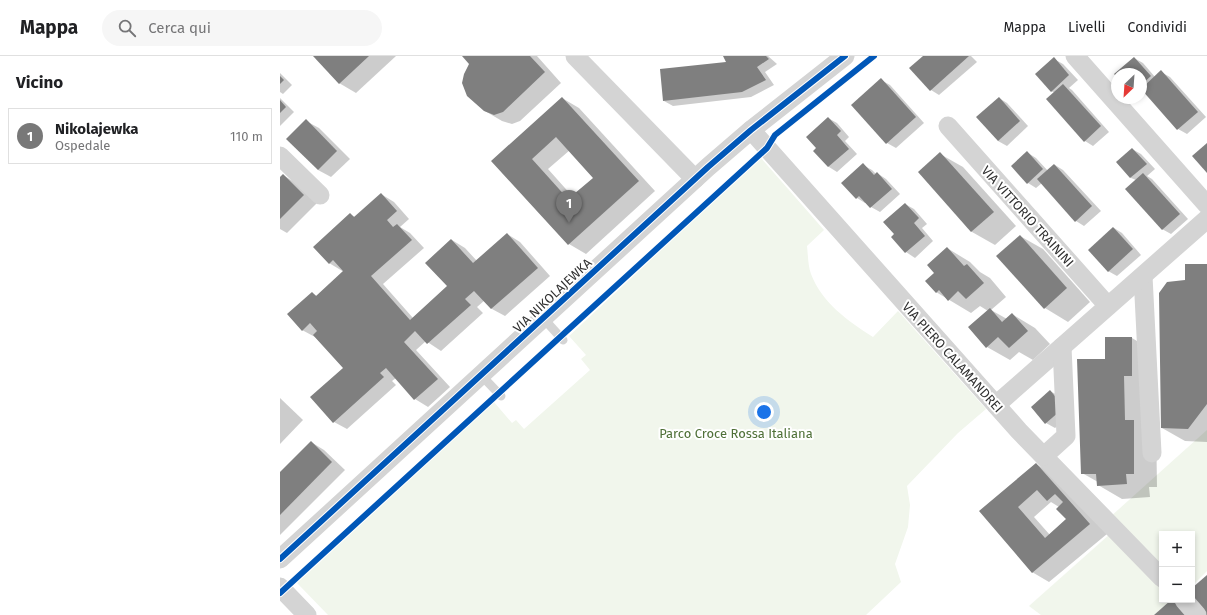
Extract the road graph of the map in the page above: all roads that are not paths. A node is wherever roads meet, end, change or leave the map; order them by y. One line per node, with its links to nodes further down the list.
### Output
1 (575, 56): 7 (street)
2 (846, 56): 5 (street, VIA NIKOLAJEWKA)
3 (1075, 56): 9 (street)
4 (948, 126): 12 (street, VIA VITTORIO TRAININI)
5 (751, 130): 7 (street, VIA NIKOLAJEWKA); 18 (street, VIA PIERO CALAMANDREI)
6 (280, 156): 8 (street)
7 (695, 179): 13 (street, VIA NIKOLAJEWKA)
8 (320, 195)
9 (1207, 205)
10 (1207, 219): 11 (street)
11 (1143, 276): 12 (street); 19 (street)
12 (1108, 306): 15 (street)
13 (543, 318): 14 (lane); 16 (street, VIA NIKOLAJEWKA)
14 (563, 340)
15 (1062, 347): 18 (street); 20 (street)
16 (481, 375): 17 (lane); 21 (street, VIA NIKOLAJEWKA)
17 (500, 396)
18 (996, 405): 20 (street, VIA PIERO CALAMANDREI)
19 (1152, 453)
20 (1044, 456): 22 (street, VIA PIERO CALAMANDREI)
21 (280, 559)
22 (1159, 575)
23 (280, 587): 25 (street)
24 (1187, 603): 26 (street)
25 (307, 615)
26 (1197, 615)

